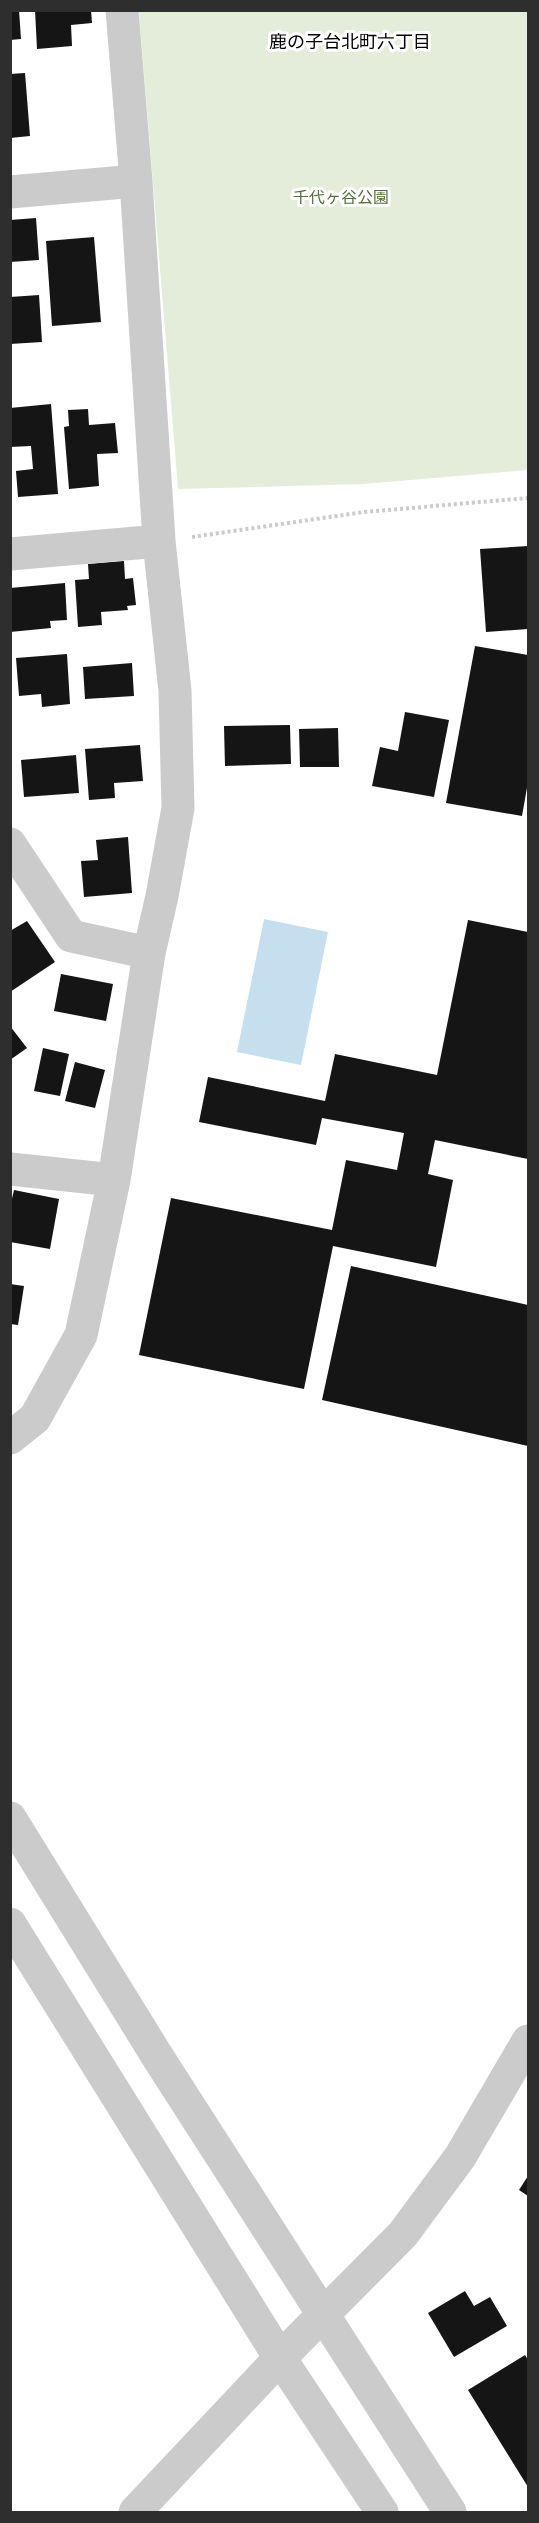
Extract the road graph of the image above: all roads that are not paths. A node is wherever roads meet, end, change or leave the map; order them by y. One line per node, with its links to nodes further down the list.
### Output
1 (122, 10): 2 (street)
2 (135, 181): 3 (street); 4 (street)
3 (10, 192)
4 (159, 541): 5 (street); 7 (street)
5 (10, 554)
6 (10, 844): 7 (street)
7 (149, 953): 9 (street)
8 (10, 1168): 9 (street)
9 (114, 1180): 10 (street)
10 (10, 1438)
11 (10, 1818): 14 (street)
12 (10, 1924): 15 (street)
13 (528, 2041): 14 (street)
14 (322, 2314): 15 (street); 18 (street)
15 (280, 2358): 16 (street); 17 (street)
16 (135, 2512)
17 (381, 2512)
18 (450, 2512)

